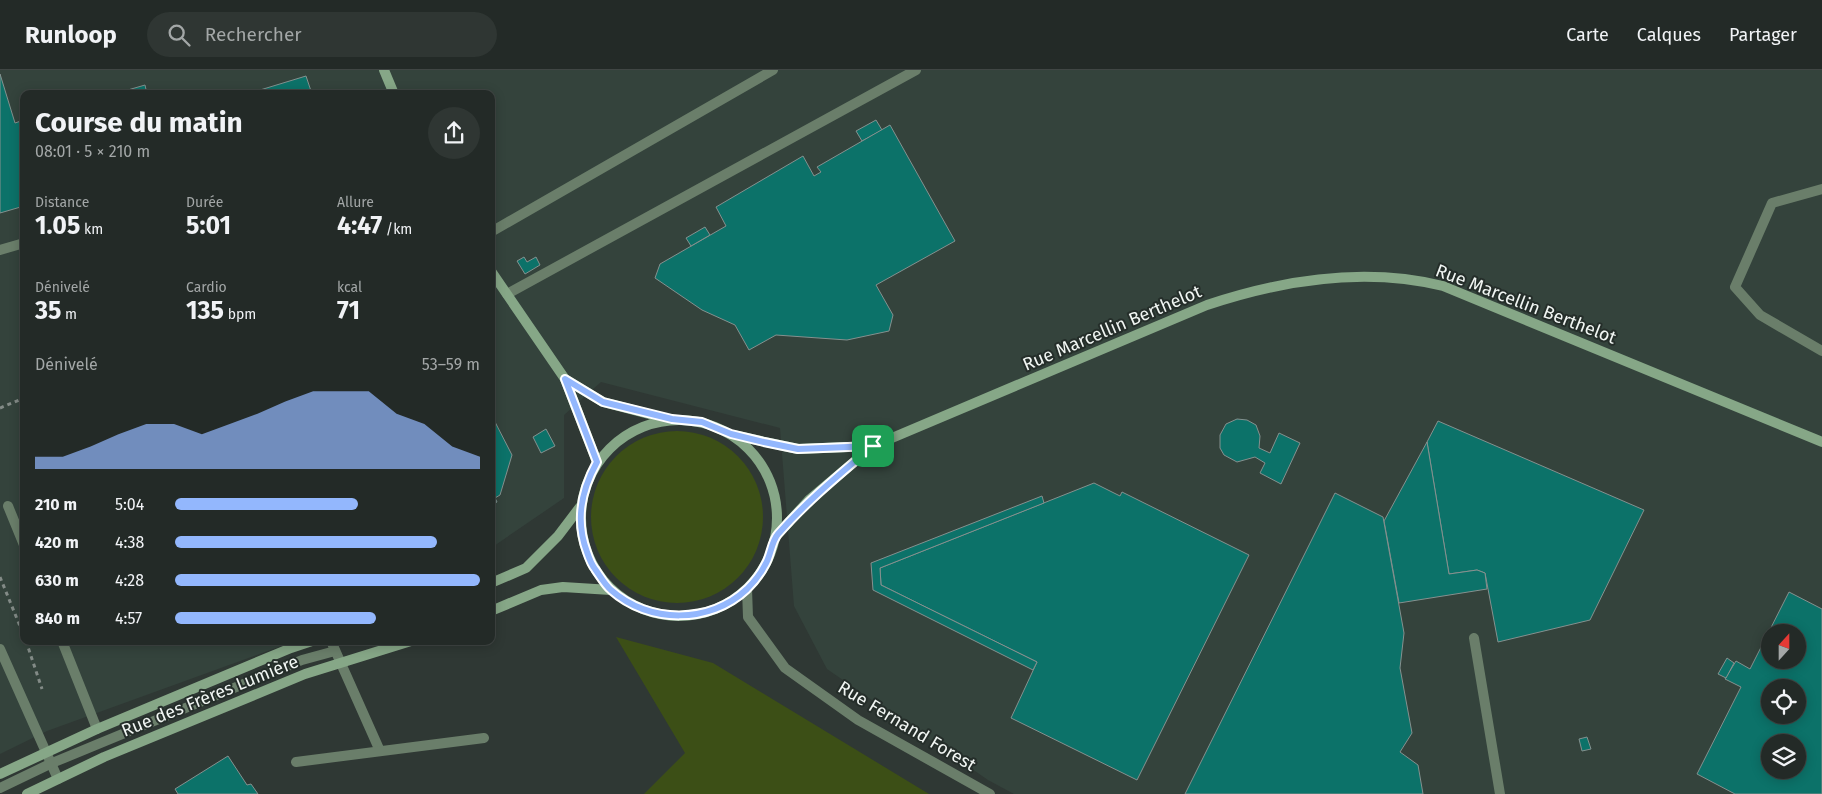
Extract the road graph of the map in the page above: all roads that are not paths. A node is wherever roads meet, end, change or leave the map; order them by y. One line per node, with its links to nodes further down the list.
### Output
1 (384, 70): 4 (main road)
2 (773, 70): 6 (street)
3 (916, 70): 10 (street)
4 (392, 90)
5 (1822, 189): 11 (street)
6 (495, 230)
7 (20, 244): 8 (street)
8 (0, 250)
9 (495, 276): 10 (main road)
10 (507, 294): 12 (main road)
11 (1822, 351)
12 (565, 379): 13 (main road); 17 (main road)
13 (672, 419): 14 (main road); 17 (main road)
14 (731, 434): 16 (main road, Rue Marcellin Berthelot); 21 (main road)
15 (1822, 442): 16 (main road, Rue Marcellin Berthelot)
16 (873, 446): 21 (main road, Rue Marcellin Berthelot)
17 (597, 462): 19 (main road)
18 (8, 506): 20 (street)
19 (580, 507): 22 (main road); 24 (main road)
20 (20, 535)
21 (776, 536): 23 (main road)
22 (495, 581)
23 (747, 589): 24 (main road); 43 (street, Rue Fernand Forest)
24 (611, 590): 25 (main road)
25 (495, 609)
26 (1474, 638): 44 (street)
27 (64, 645): 33 (street)
28 (300, 645): 33 (main road, Rue des Frères Lumière)
29 (398, 645): 32 (main road, Rue des Frères Lumière)
30 (333, 646): 32 (street); 38 (street)
31 (0, 649): 36 (street)
32 (340, 663): 35 (street); 40 (main road, Rue des Frères Lumière)
33 (97, 729): 36 (main road, Rue des Frères Lumière)
34 (484, 738): 35 (street)
35 (380, 751): 37 (street)
36 (46, 752): 38 (street); 39 (main road, Rue des Frères Lumière)
37 (296, 762)
38 (52, 763): 40 (street); 41 (street)
39 (0, 774)
40 (58, 779): 42 (main road, Rue des Frères Lumière)
41 (0, 788)
42 (27, 794)
43 (990, 794)
44 (1500, 794)

